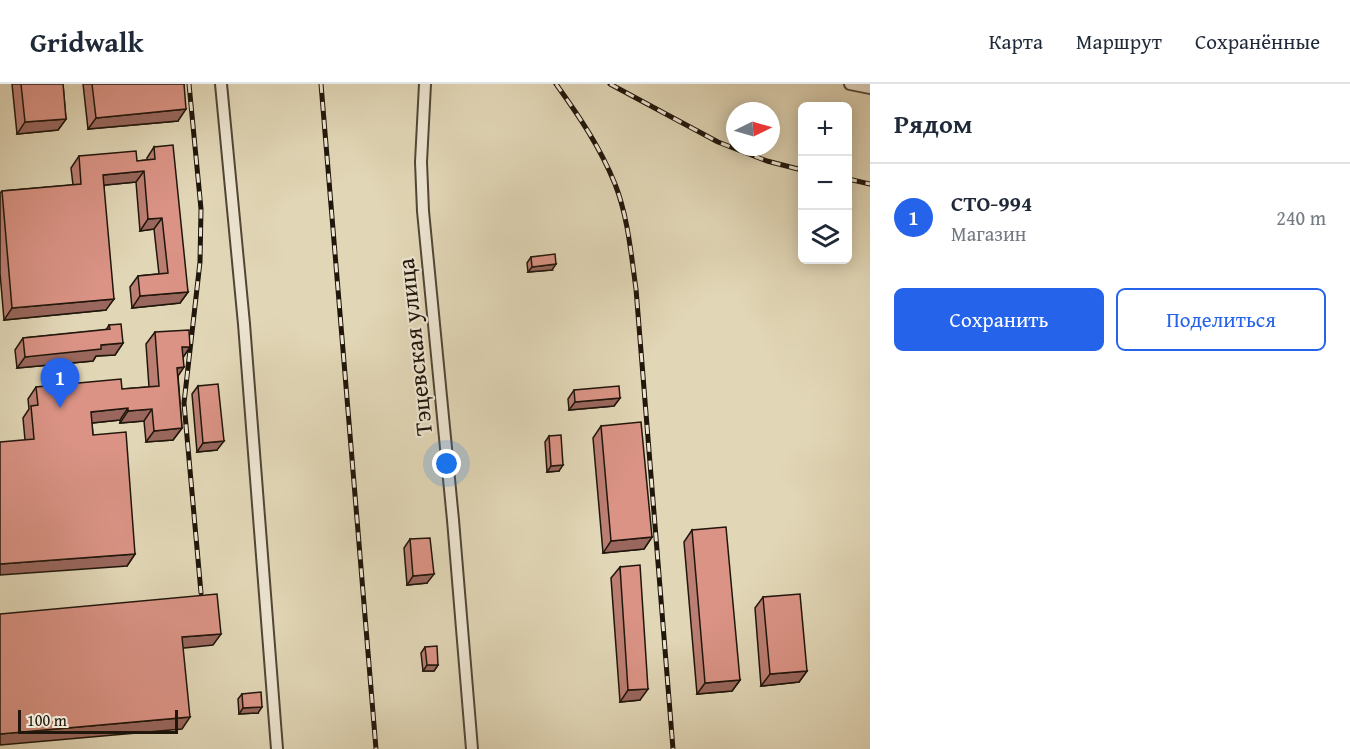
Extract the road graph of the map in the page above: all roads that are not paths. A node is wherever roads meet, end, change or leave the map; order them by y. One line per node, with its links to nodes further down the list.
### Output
1 (221, 84): 5 (street)
2 (425, 84): 6 (street, Тэцевская улица)
3 (850, 84): 4 (street)
4 (870, 88)
5 (277, 749)
6 (472, 749)

